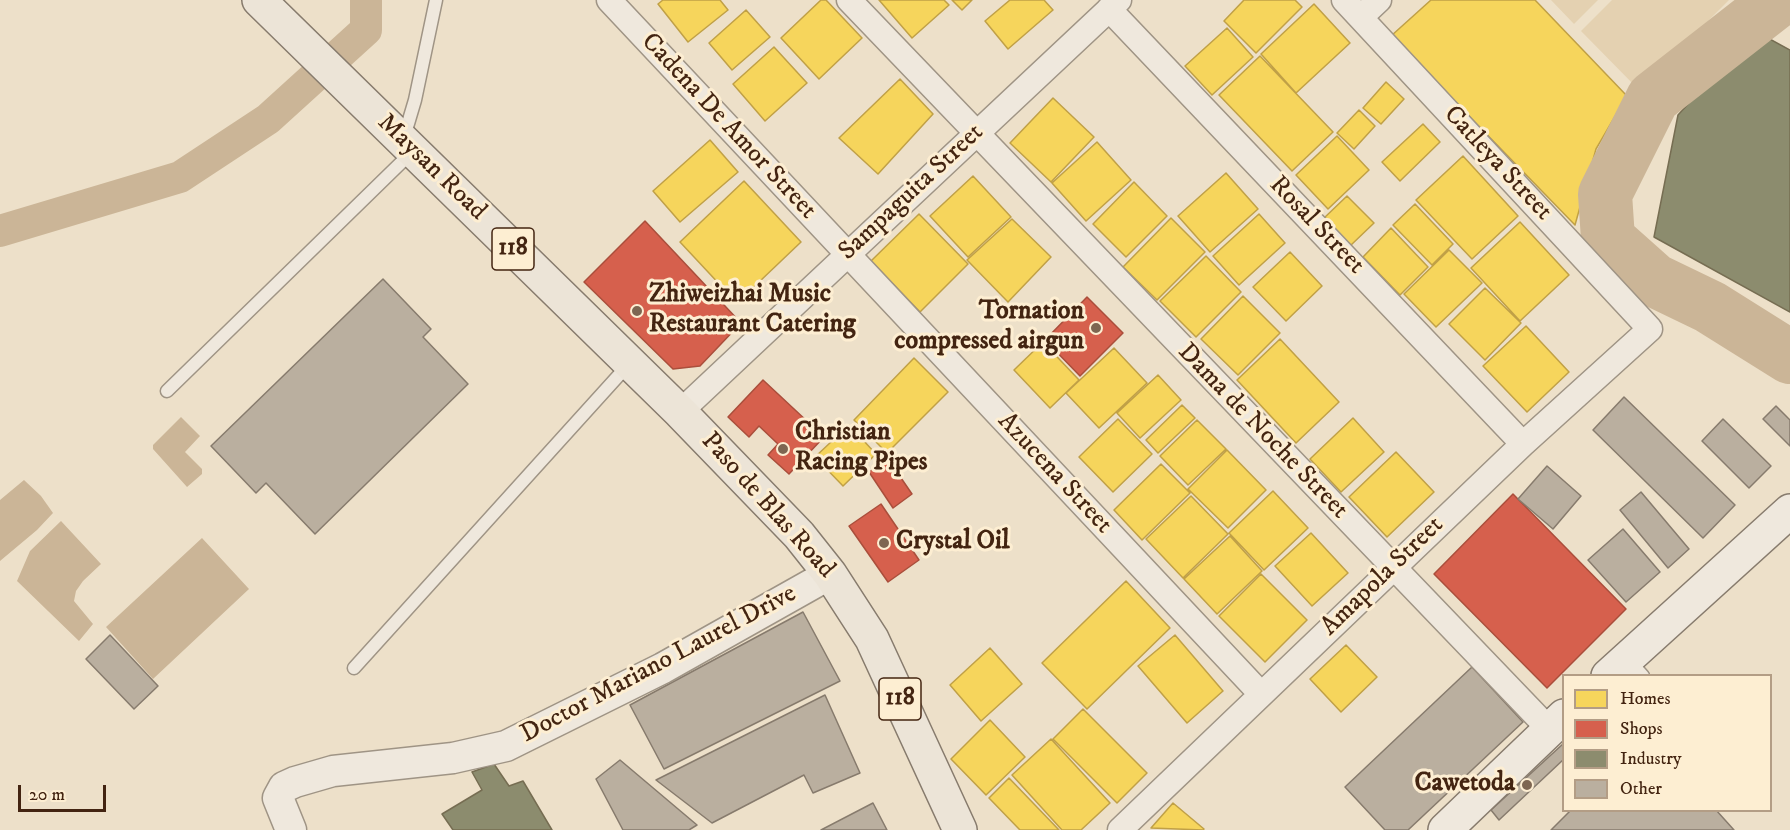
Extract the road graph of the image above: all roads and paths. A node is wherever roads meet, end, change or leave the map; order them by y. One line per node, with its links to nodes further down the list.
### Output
1 (259, 0): 9 (main road, Maysan Road / 118)
2 (436, 0): 9 (lane)
3 (609, 0): 10 (street, Cadena De Amor Street)
4 (849, 0): 8 (street, Dama de Noche Street)
5 (1379, 0): 7 (street)
6 (1114, 4): 8 (street, Sampaguita Street); 15 (street, Rosal Street)
7 (1352, 9): 11 (street, Catleya Street)
8 (976, 133): 10 (street, Sampaguita Street); 17 (street, Dama de Noche Street)
9 (408, 146): 12 (main road, Maysan Road / 118); 13 (lane)
10 (847, 254): 14 (street, Sampaguita Street); 21 (street, Azucena Street)
11 (1650, 329): 15 (street, Amapola Street)
12 (630, 363): 14 (main road, Maysan Road / 118); 19 (lane)
13 (167, 391)
14 (680, 411): 18 (main road, Paso de Blas Road / 118)
15 (1523, 444): 17 (street, Amapola Street)
16 (1790, 511): 20 (main road)
17 (1392, 568): 21 (street, Amapola Street); 22 (street, Dama de Noche Street)
18 (830, 574): 23 (street, Doctor Mariano Laurel Drive); 24 (main road, Paso de Blas Road / 118)
19 (354, 668)
20 (1626, 670)
21 (1262, 694): 25 (street, Amapola Street)
22 (1556, 723): 26 (main road)
23 (291, 830)
24 (960, 830)
25 (1120, 830)
26 (1445, 830)

